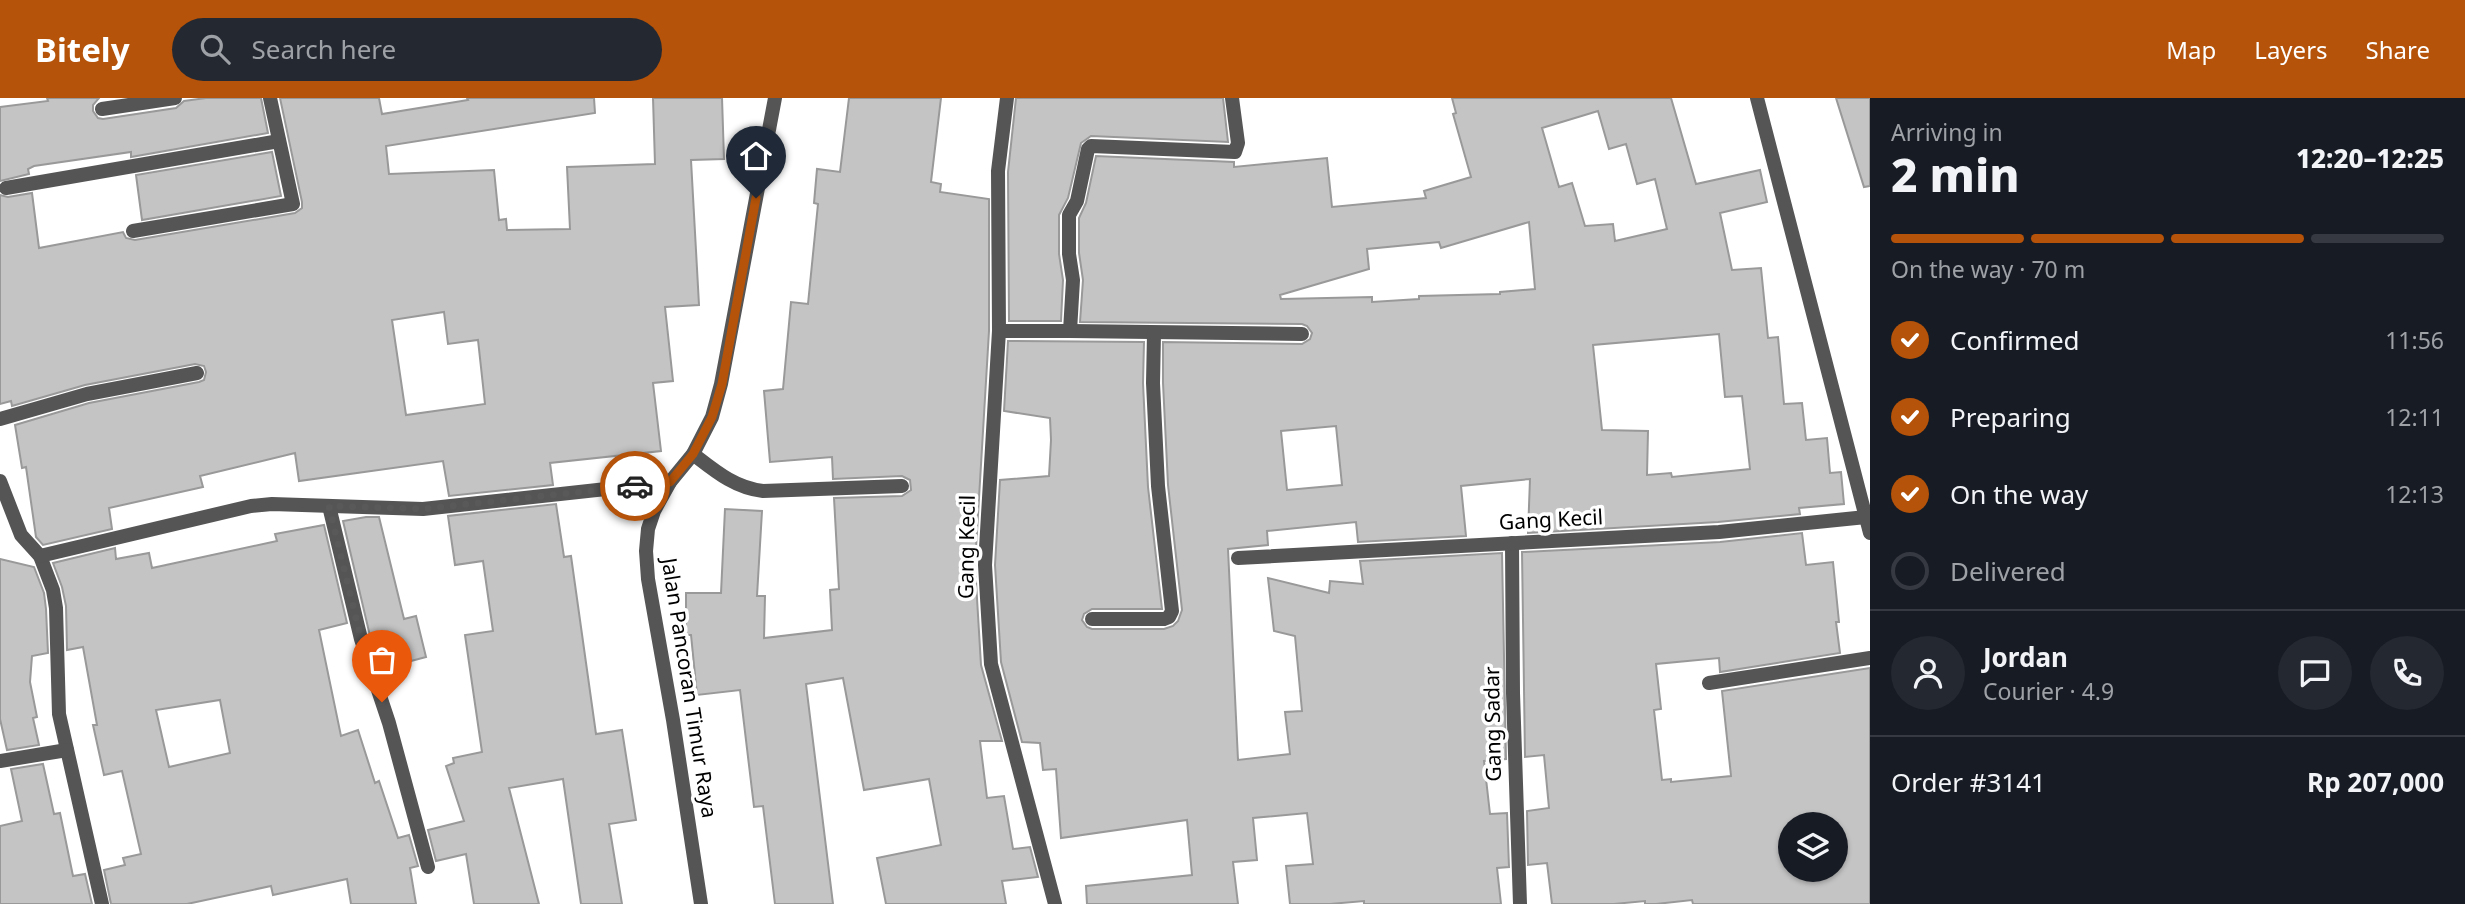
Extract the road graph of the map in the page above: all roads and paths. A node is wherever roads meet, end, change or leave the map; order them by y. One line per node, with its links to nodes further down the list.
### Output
1 (175, 98): 7 (street)
2 (270, 98): 8 (street)
3 (775, 98): 17 (street, Jalan Pancoran Timur Raya)
4 (1007, 98): 11 (street, Gang Kecil)
5 (1232, 98): 12 (street)
6 (1757, 98): 22 (street)
7 (102, 109)
8 (279, 141): 9 (street); 10 (street)
9 (6, 188)
10 (133, 231)
11 (999, 331): 12 (street); 35 (street, Gang Kecil)
12 (1070, 331): 13 (street)
13 (1154, 333): 14 (street); 27 (street)
14 (1302, 334)
15 (197, 373): 16 (street)
16 (0, 419)
17 (693, 454): 19 (street, Jalan Pancoran Timur Raya); 20 (street)
18 (0, 481): 25 (street)
19 (670, 482): 21 (street); 34 (street, Jalan Pancoran Timur Raya)
20 (902, 486)
21 (329, 506): 25 (street); 32 (street)
22 (1866, 517): 23 (street); 24 (street, Gang Kecil)
23 (1870, 533)
24 (1512, 543): 26 (street, Gang Kecil); 36 (street, Gang Sadar)
25 (40, 556): 30 (street)
26 (1238, 558)
27 (1092, 620)
28 (1870, 658): 29 (street)
29 (1709, 683)
30 (66, 750): 31 (street); 33 (street)
31 (0, 761)
32 (428, 867)
33 (102, 904)
34 (701, 904)
35 (1055, 904)
36 (1520, 904)

